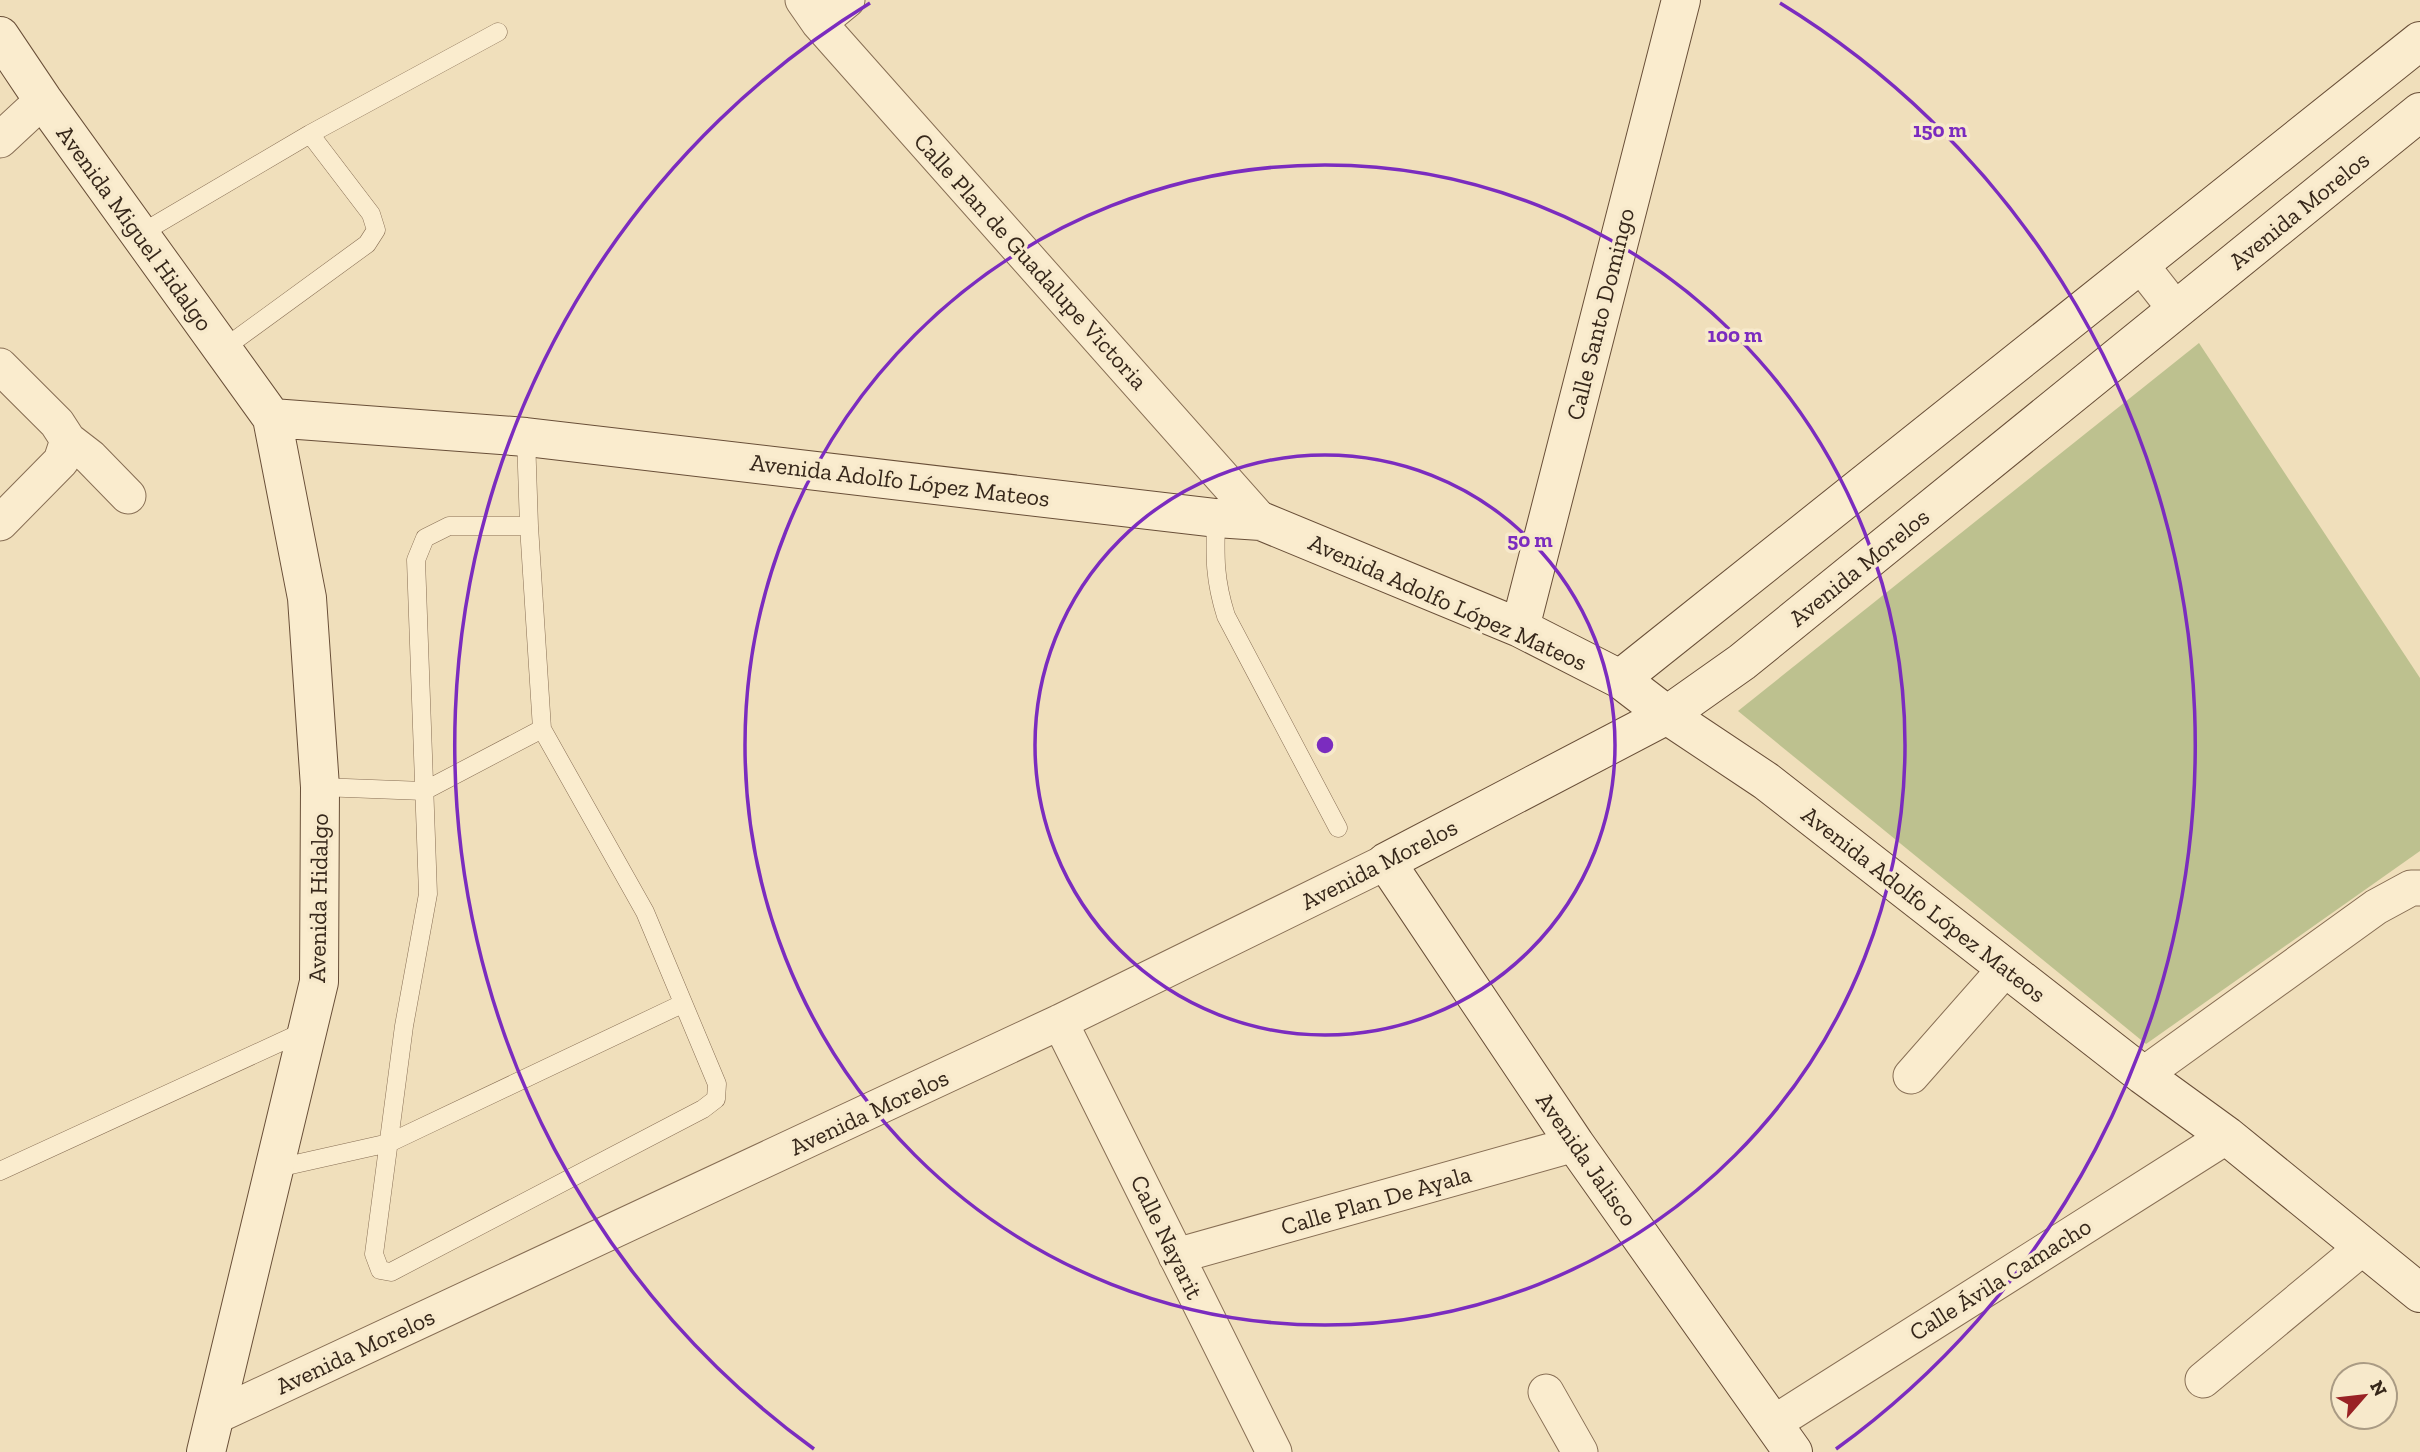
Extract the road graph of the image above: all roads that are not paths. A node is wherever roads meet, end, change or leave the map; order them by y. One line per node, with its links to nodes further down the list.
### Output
1 (847, 0): 3 (street)
2 (1681, 0): 24 (main road, Calle Santo Domingo)
3 (811, 11): 21 (street, Calle Plan de Guadalupe Victoria)
4 (498, 32): 9 (lane)
5 (0, 36): 7 (main road, Avenida Miguel Hidalgo)
6 (2420, 41): 12 (main road)
7 (43, 100): 10 (street); 11 (main road, Avenida Miguel Hidalgo)
8 (2420, 112): 13 (main road, Avenida Morelos)
9 (310, 134): 11 (lane); 14 (lane)
10 (0, 139)
11 (140, 234): 14 (main road, Avenida Miguel Hidalgo)
12 (2140, 264): 13 (street); 25 (main road)
13 (2176, 310): 26 (main road, Avenida Morelos)
14 (223, 349): 16 (main road, Avenida Miguel Hidalgo)
15 (0, 366): 18 (street)
16 (272, 418): 17 (main road, Avenida Adolfo López Mateos); 28 (main road, Avenida Hidalgo)
17 (526, 437): 20 (main road, Avenida Adolfo López Mateos); 23 (lane)
18 (68, 440): 19 (street); 22 (street)
19 (128, 496)
20 (1216, 517): 21 (main road, Avenida Adolfo López Mateos); 30 (lane)
21 (1261, 521): 24 (main road, Avenida Adolfo López Mateos)
22 (0, 523)
23 (529, 526): 27 (lane); 29 (lane)
24 (1520, 628): 25 (main road, Avenida Adolfo López Mateos)
25 (1620, 679): 26 (main road, Avenida Adolfo López Mateos)
26 (1667, 715): 31 (main road, Avenida Morelos); 33 (main road, Avenida Adolfo López Mateos)
27 (542, 729): 29 (lane); 34 (lane)
28 (320, 787): 29 (lane); 36 (main road, Avenida Hidalgo)
29 (424, 791): 40 (lane)
30 (1338, 828)
31 (1387, 862): 35 (street, Avenida Morelos); 41 (main road, Avenida Jalisco)
32 (2420, 888): 37 (street)
33 (2006, 968): 37 (main road, Avenida Adolfo López Mateos); 38 (street)
34 (681, 1004): 40 (lane); 40 (lane)
35 (1060, 1022): 45 (street, Calle Nayarit); 49 (street, Avenida Morelos)
36 (307, 1030): 42 (main road, Avenida Hidalgo); 43 (lane)
37 (2143, 1075): 39 (main road, Avenida Adolfo López Mateos)
38 (1911, 1076)
39 (2227, 1136): 44 (main road, Avenida Adolfo López Mateos); 50 (street, Calle Ávila Camacho)
40 (389, 1143): 42 (lane)
41 (1575, 1144): 45 (street, Calle Plan De Ayala); 50 (main road, Avenida Jalisco)
42 (273, 1169): 49 (main road, Avenida Hidalgo)
43 (0, 1171)
44 (2362, 1248): 46 (main road, Avenida Adolfo López Mateos); 47 (street)
45 (1176, 1256): 51 (street, Calle Nayarit)
46 (2420, 1293)
47 (2203, 1380)
48 (1546, 1392): 52 (street)
49 (210, 1435)
50 (1784, 1438)
51 (1274, 1452)
52 (1580, 1452)

